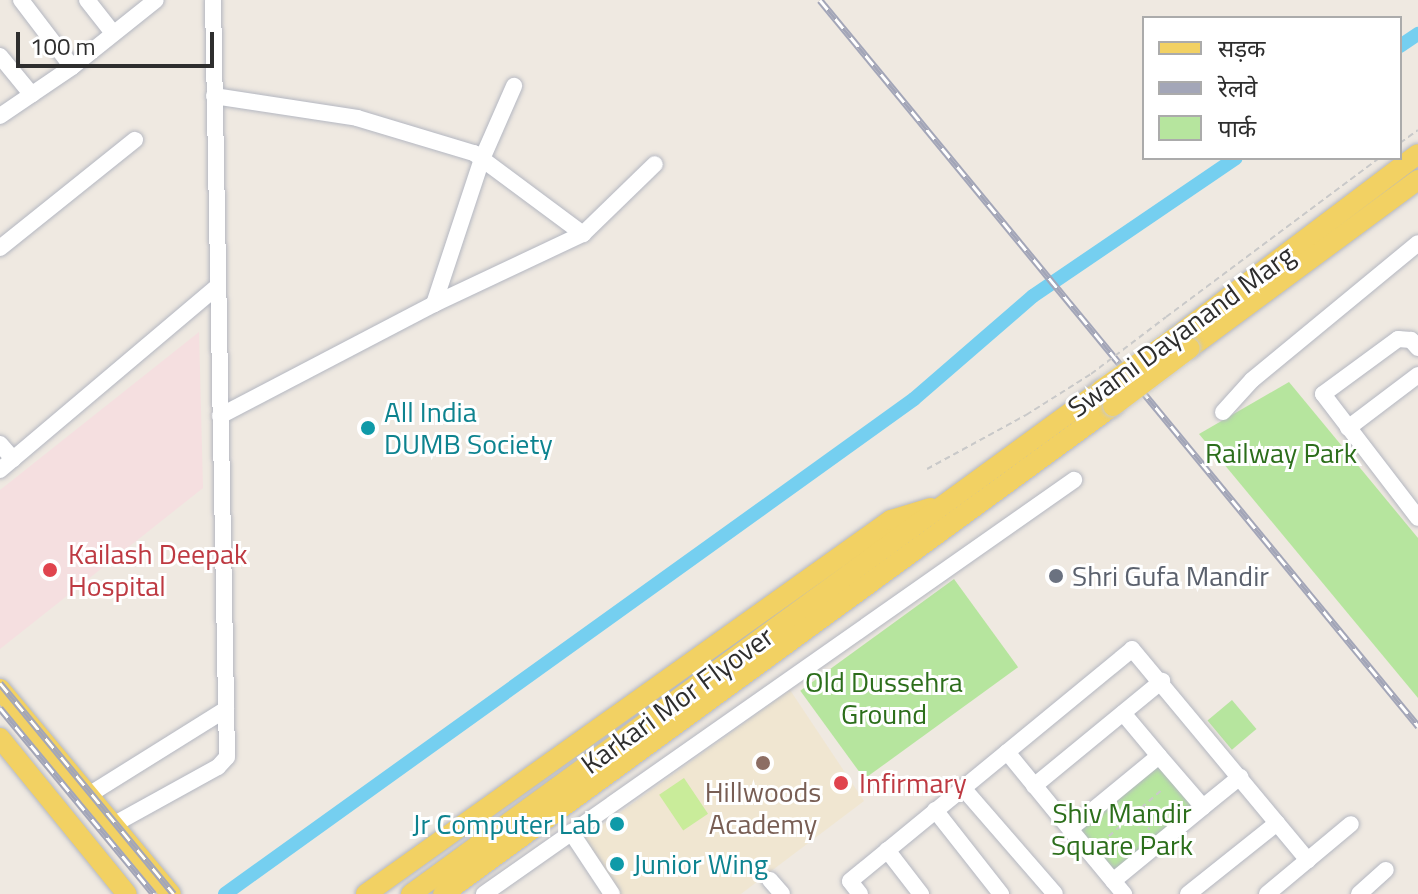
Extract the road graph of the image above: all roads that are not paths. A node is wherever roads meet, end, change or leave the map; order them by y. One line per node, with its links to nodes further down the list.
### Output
1 (21, 0): 7 (street)
2 (87, 0): 5 (street)
3 (156, 0): 5 (street)
4 (213, 0): 10 (street)
5 (113, 33): 7 (street)
6 (0, 56): 9 (street)
7 (72, 67): 9 (street)
8 (514, 86): 14 (street)
9 (32, 95): 11 (street)
10 (214, 96): 14 (street); 20 (street)
11 (0, 116)
12 (135, 140): 19 (street)
13 (1418, 154): 22 (main road, Swami Dayanand Marg)
14 (482, 159): 17 (street); 21 (street)
15 (655, 164): 17 (street)
16 (1418, 180): 22 (main road, Swami Dayanand Marg)
17 (583, 234): 21 (street)
18 (1418, 243): 26 (street)
19 (0, 248)
20 (218, 286): 27 (street); 30 (street)
21 (434, 304): 27 (street)
22 (1183, 343): 25 (main road, Swami Dayanand Marg, bridge)
23 (1418, 348): 28 (street)
24 (1418, 375): 28 (street)
25 (1102, 390): 32 (main road, Swami Dayanand Marg); 34 (main road, Swami Dayanand Marg)
26 (1223, 412)
27 (220, 416): 40 (street)
28 (1348, 428): 33 (street)
29 (0, 444): 30 (street)
30 (6, 465)
31 (1074, 480): 55 (street)
32 (942, 505): 35 (main road, Karkari Mor Flyover); 65 (main road)
33 (1417, 513)
34 (948, 526): 35 (main road, Karkari Mor Flyover); 68 (main road)
35 (923, 532): 66 (main road, Karkari Mor Flyover); 67 (main road, Karkari Mor Flyover)
36 (1124, 635): 37 (street)
37 (1137, 651): 38 (street); 43 (street)
38 (1162, 681): 41 (street); 45 (street)
39 (0, 689): 48 (main road)
40 (226, 709): 48 (street); 54 (street)
41 (1123, 713): 44 (street); 46 (street)
42 (0, 738): 63 (main road)
43 (1007, 752): 46 (street); 47 (street)
44 (1159, 756): 49 (street); 53 (street)
45 (1240, 777): 49 (street); 51 (street)
46 (1034, 786): 53 (street)
47 (963, 788): 50 (street); 73 (street)
48 (87, 796): 54 (main road)
49 (1203, 807): 60 (street)
50 (935, 810): 56 (street); 72 (street)
51 (1277, 823): 57 (street); 74 (street)
52 (1351, 824): 57 (street)
53 (1070, 829): 60 (street)
54 (115, 831): 64 (main road)
55 (571, 832): 61 (street); 62 (street)
56 (887, 850): 70 (street); 71 (street)
57 (1308, 860): 75 (street)
58 (1386, 870): 76 (street)
59 (770, 880): 69 (street)
60 (1118, 888)
61 (495, 891)
62 (608, 892)
63 (127, 894)
64 (171, 894)
65 (366, 894)
66 (411, 894)
67 (443, 894)
68 (465, 894)
69 (782, 894)
70 (860, 894)
71 (921, 894)
72 (1001, 894)
73 (1055, 894)
74 (1188, 894)
75 (1267, 894)
76 (1359, 894)

